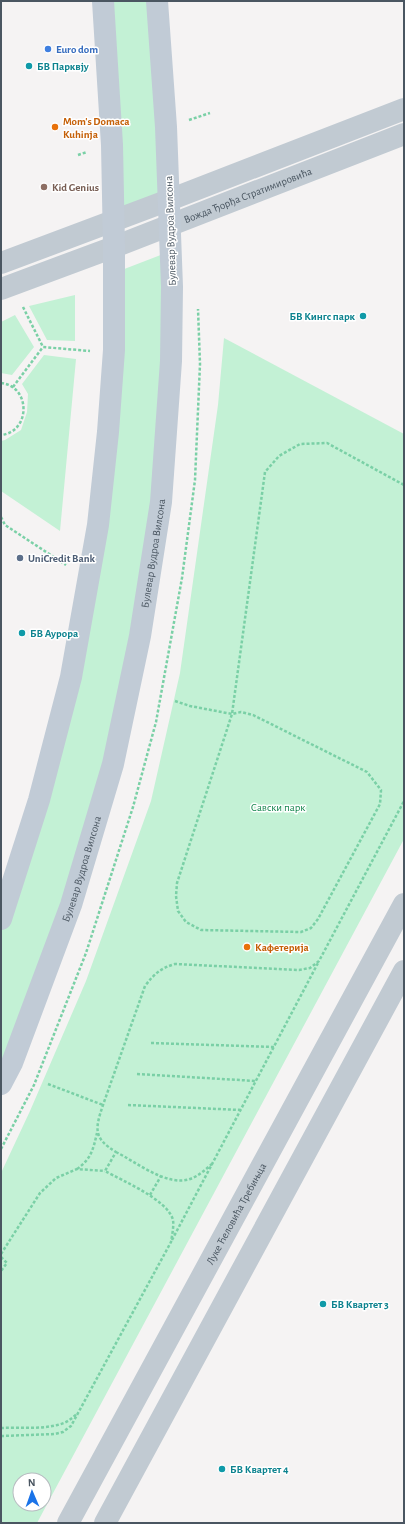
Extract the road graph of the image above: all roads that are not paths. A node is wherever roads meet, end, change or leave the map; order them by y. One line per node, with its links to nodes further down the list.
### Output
1 (103, 1): 6 (main road)
2 (157, 1): 5 (main road, Булевар Вудроа Вилсона)
3 (404, 109): 5 (street)
4 (404, 134): 7 (street, Вожда Ђорђа Стратимировића)
5 (169, 200): 6 (street); 7 (main road, Булевар Вудроа Вилсона)
6 (113, 221): 8 (main road); 9 (street)
7 (171, 225): 8 (street, Вожда Ђорђа Стратимировића); 14 (main road, Булевар Вудроа Вилсона)
8 (114, 247): 10 (street, Вожда Ђорђа Стратимировића); 12 (main road)
9 (1, 263)
10 (6, 287)
11 (404, 904): 15 (street, Луке Ћеловића Требињца)
12 (1, 919)
13 (404, 971): 16 (street)
14 (1, 1084)
15 (68, 1523)
16 (105, 1523)

